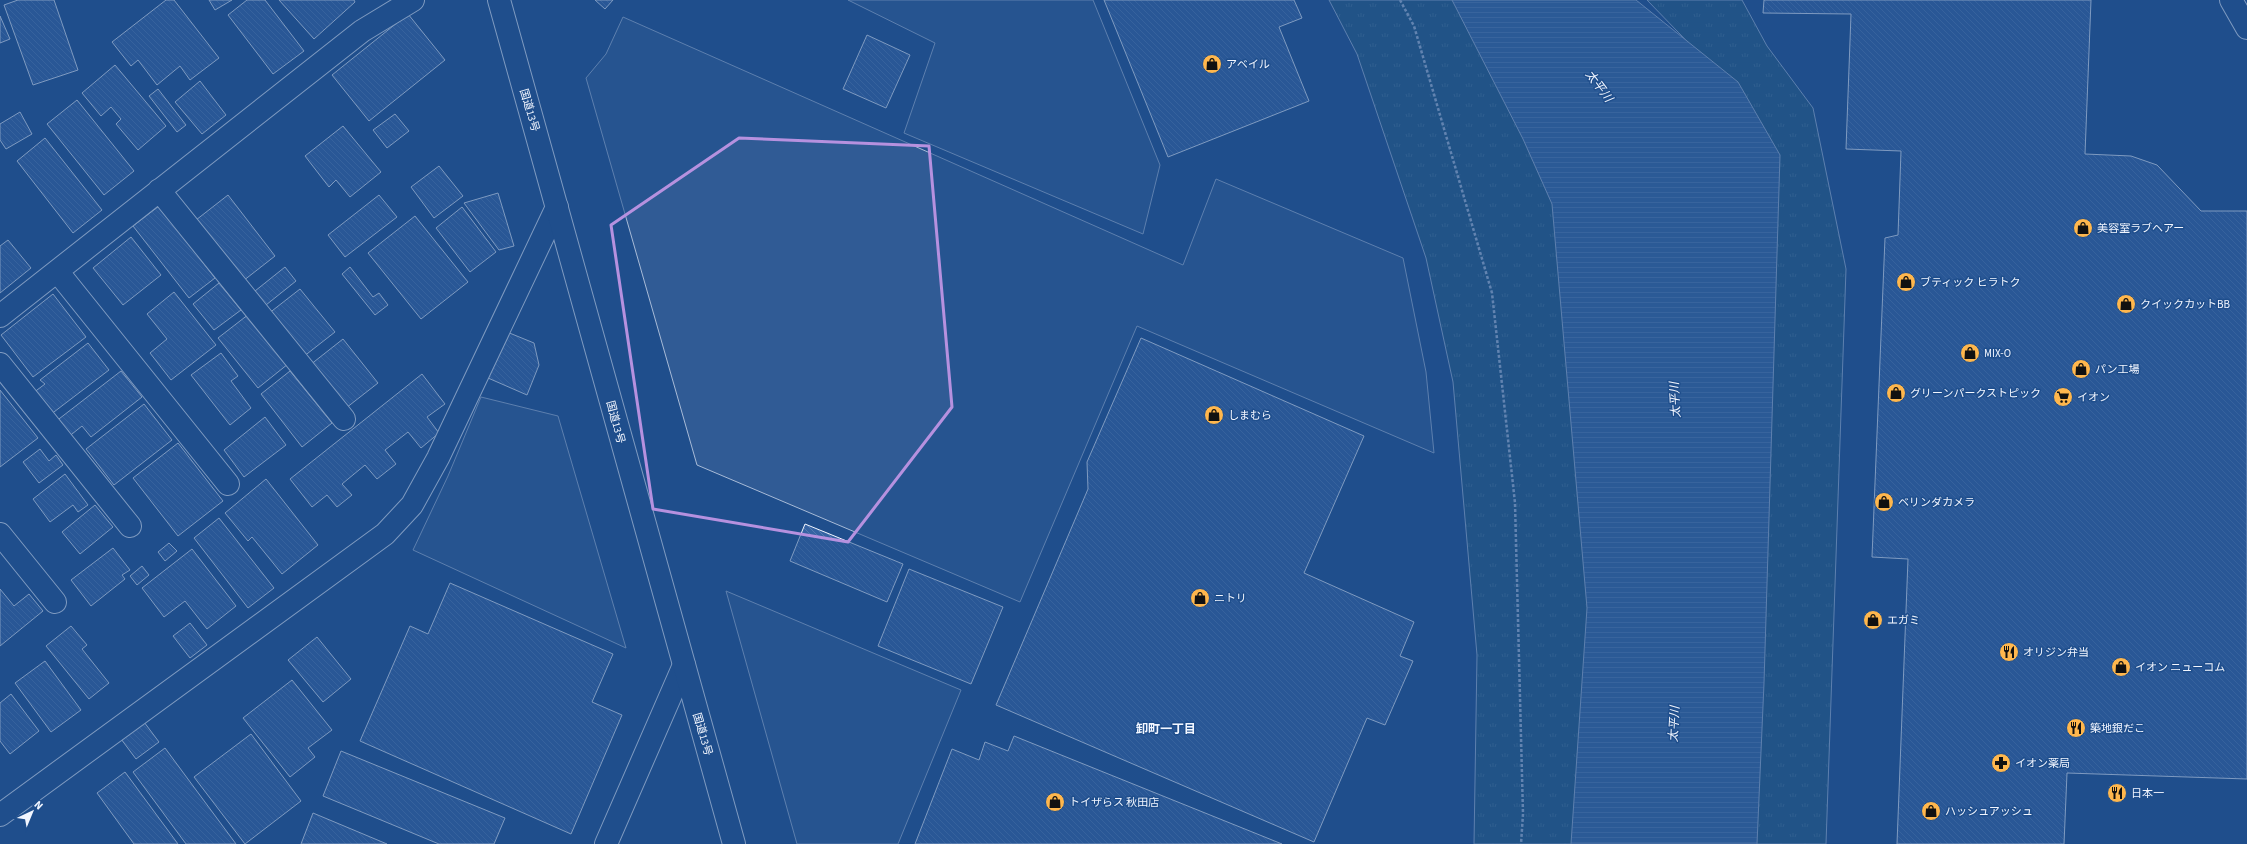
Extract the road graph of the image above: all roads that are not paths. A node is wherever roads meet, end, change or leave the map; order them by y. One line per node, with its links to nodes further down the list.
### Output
1 (413, 0): 5 (main road)
2 (499, 0): 6 (main road, 国道13号)
3 (2231, 0): 4 (main road)
4 (2247, 28)
5 (159, 190): 7 (main road); 10 (main road)
6 (557, 207): 15 (main road, 国道13号); 16 (main road)
7 (57, 271): 8 (main road); 11 (main road)
8 (0, 316)
9 (0, 364): 12 (main road)
10 (344, 419)
11 (228, 484)
12 (130, 526)
13 (0, 534): 14 (main road)
14 (55, 602)
15 (684, 665): 17 (main road); 18 (main road, 国道13号)
16 (0, 815)
17 (606, 844)
18 (734, 844)

